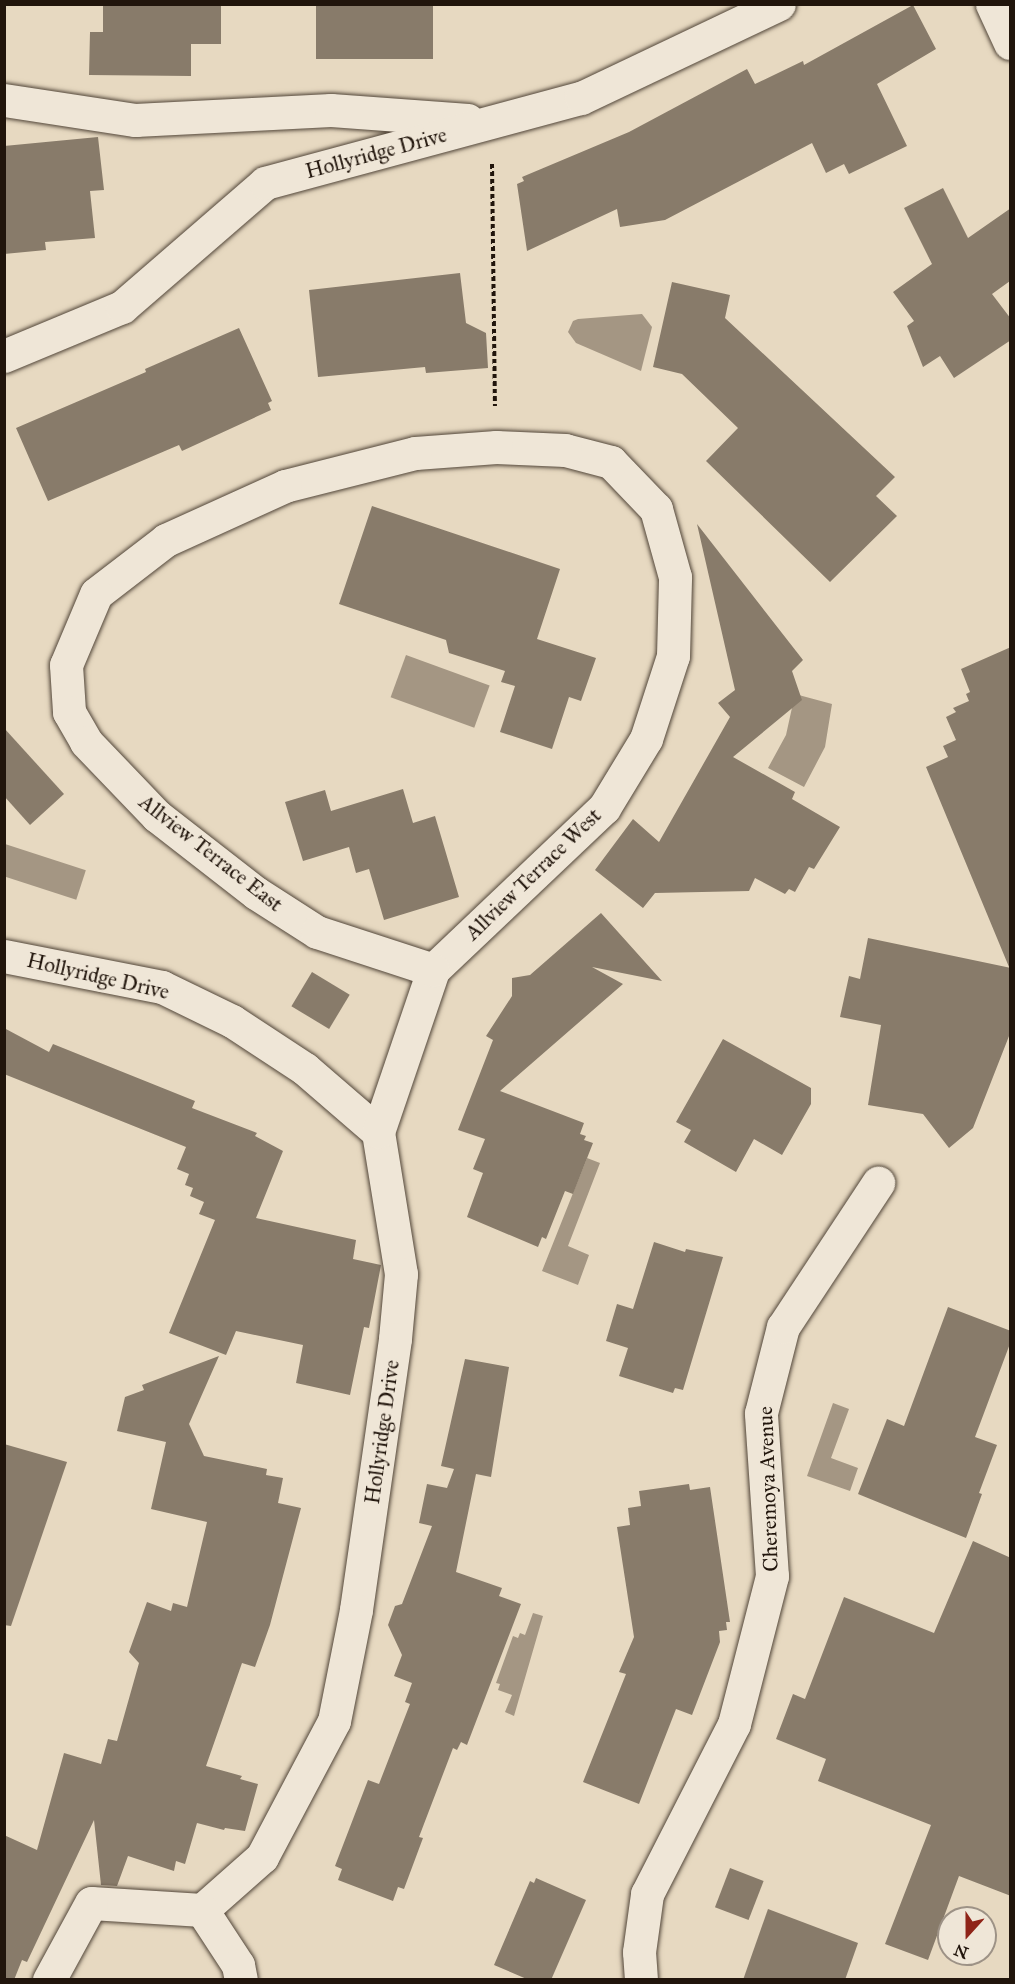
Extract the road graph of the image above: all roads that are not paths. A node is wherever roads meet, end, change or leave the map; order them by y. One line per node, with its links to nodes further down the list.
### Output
1 (779, 4): 5 (street, Hollyridge Drive)
2 (992, 4): 3 (street)
3 (1011, 43)
4 (4, 100): 5 (street)
5 (491, 122): 6 (street, Hollyridge Drive)
6 (4, 356)
7 (96, 594): 9 (street, Allview Terrace East); 9 (street, Allview Terrace West)
8 (4, 956): 10 (street, Hollyridge Drive)
9 (433, 970): 10 (street, Allview Terrace West)
10 (378, 1132): 12 (street, Hollyridge Drive)
11 (878, 1183): 15 (street, Cheremoya Avenue)
12 (202, 1910): 13 (street); 14 (street)
13 (49, 1980)
14 (241, 1980)
15 (641, 1980)

